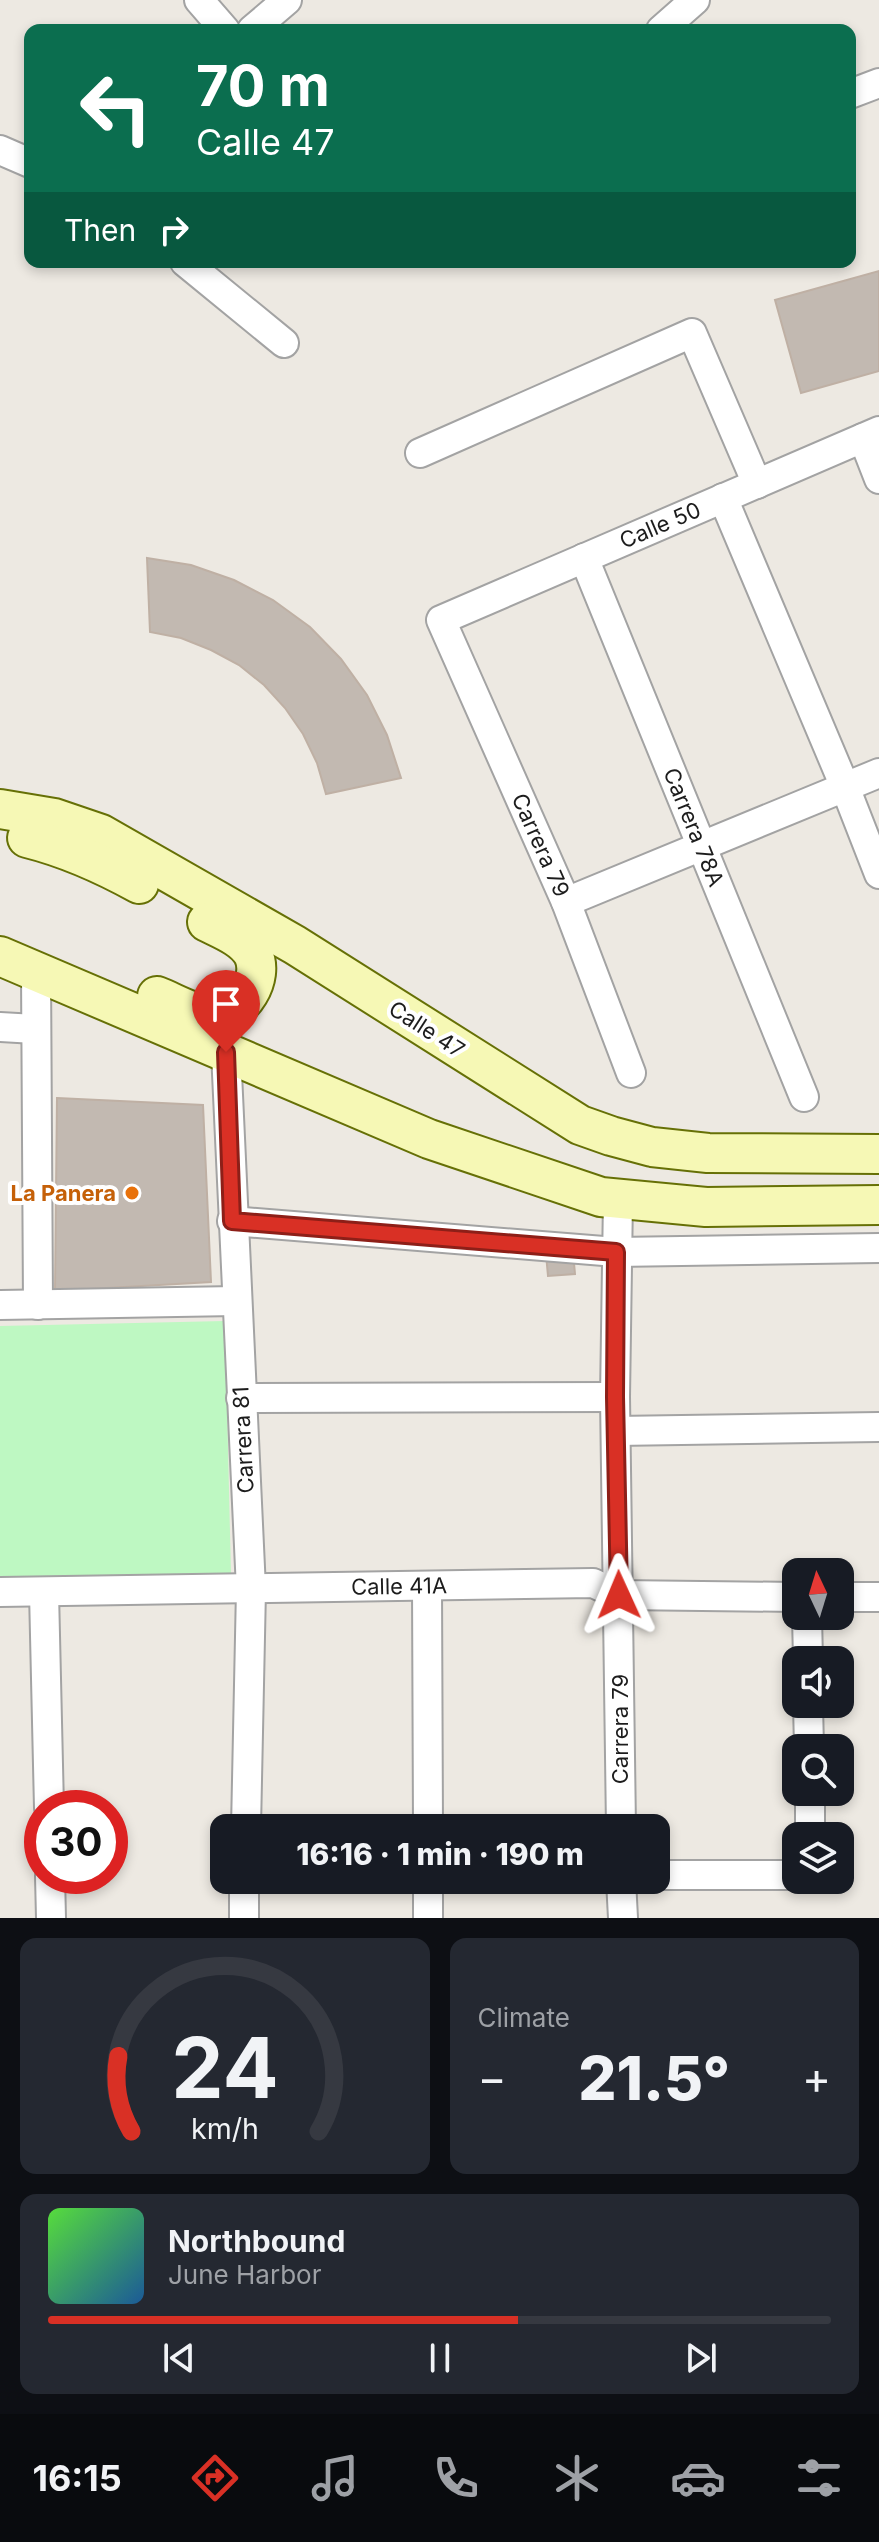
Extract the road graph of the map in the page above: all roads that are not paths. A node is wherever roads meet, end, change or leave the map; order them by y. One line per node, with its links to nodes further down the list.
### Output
1 (199, 0): 4 (street)
2 (287, 0): 5 (street)
3 (695, 0): 6 (street)
4 (220, 24)
5 (259, 24)
6 (668, 24)
7 (879, 83): 8 (street)
8 (856, 92)
9 (0, 150): 10 (street)
10 (24, 160)
11 (192, 268): 12 (street)
12 (284, 343)
13 (871, 435): 15 (street); 16 (street, Calle 50)
14 (420, 453): 16 (street)
15 (879, 479)
16 (757, 484): 17 (street, Calle 50)
17 (723, 498): 18 (street, Calle 50); 21 (street)
18 (584, 558): 19 (street, Calle 50); 24 (street, Carrera 78A)
19 (441, 620): 26 (street, Carrera 79)
20 (879, 773): 21 (street)
21 (845, 787): 24 (street); 25 (street)
22 (0, 809): 35 (main road, Calle 47)
23 (0, 833): 27 (main road)
24 (702, 846): 26 (street); 34 (street, Carrera 78A)
25 (879, 874)
26 (566, 902): 33 (street, Carrera 79)
27 (0, 929)
28 (0, 956): 29 (main road)
29 (36, 971): 31 (street); 32 (main road)
30 (0, 1027): 31 (street)
31 (35, 1029): 43 (street)
32 (226, 1052): 36 (main road); 38 (street, Carrera 81)
33 (631, 1073)
34 (804, 1097)
35 (879, 1154)
36 (618, 1199): 37 (main road); 40 (street, Carrera 79)
37 (879, 1205)
38 (232, 1221): 40 (street); 41 (street, Carrera 81)
39 (879, 1248): 40 (street)
40 (616, 1252): 44 (street, Carrera 79)
41 (236, 1301): 43 (street); 45 (street, Carrera 81)
42 (0, 1305): 43 (street)
43 (38, 1305)
44 (615, 1397): 45 (street); 47 (street, Carrera 79)
45 (241, 1398): 49 (street, Carrera 81)
46 (879, 1427): 47 (street)
47 (616, 1431): 52 (street, Carrera 79)
48 (427, 1586): 49 (street, Calle 41A); 52 (street, Calle 41A); 58 (street)
49 (251, 1589): 51 (street, Calle 41A); 57 (street, Carrera 81)
50 (0, 1592): 51 (street, Calle 41A)
51 (44, 1592): 56 (street)
52 (619, 1595): 53 (street, Calle 41A); 59 (street, Carrera 79)
53 (782, 1597)
54 (854, 1597): 55 (street)
55 (879, 1597)
56 (49, 1790)
57 (246, 1814)
58 (428, 1814)
59 (621, 1814)
60 (670, 1875): 61 (street)
61 (782, 1875)
62 (50, 1894): 66 (street)
63 (244, 1894): 67 (street)
64 (428, 1894): 68 (street)
65 (622, 1894): 69 (street)
66 (51, 1918)
67 (244, 1918)
68 (428, 1918)
69 (623, 1918)

